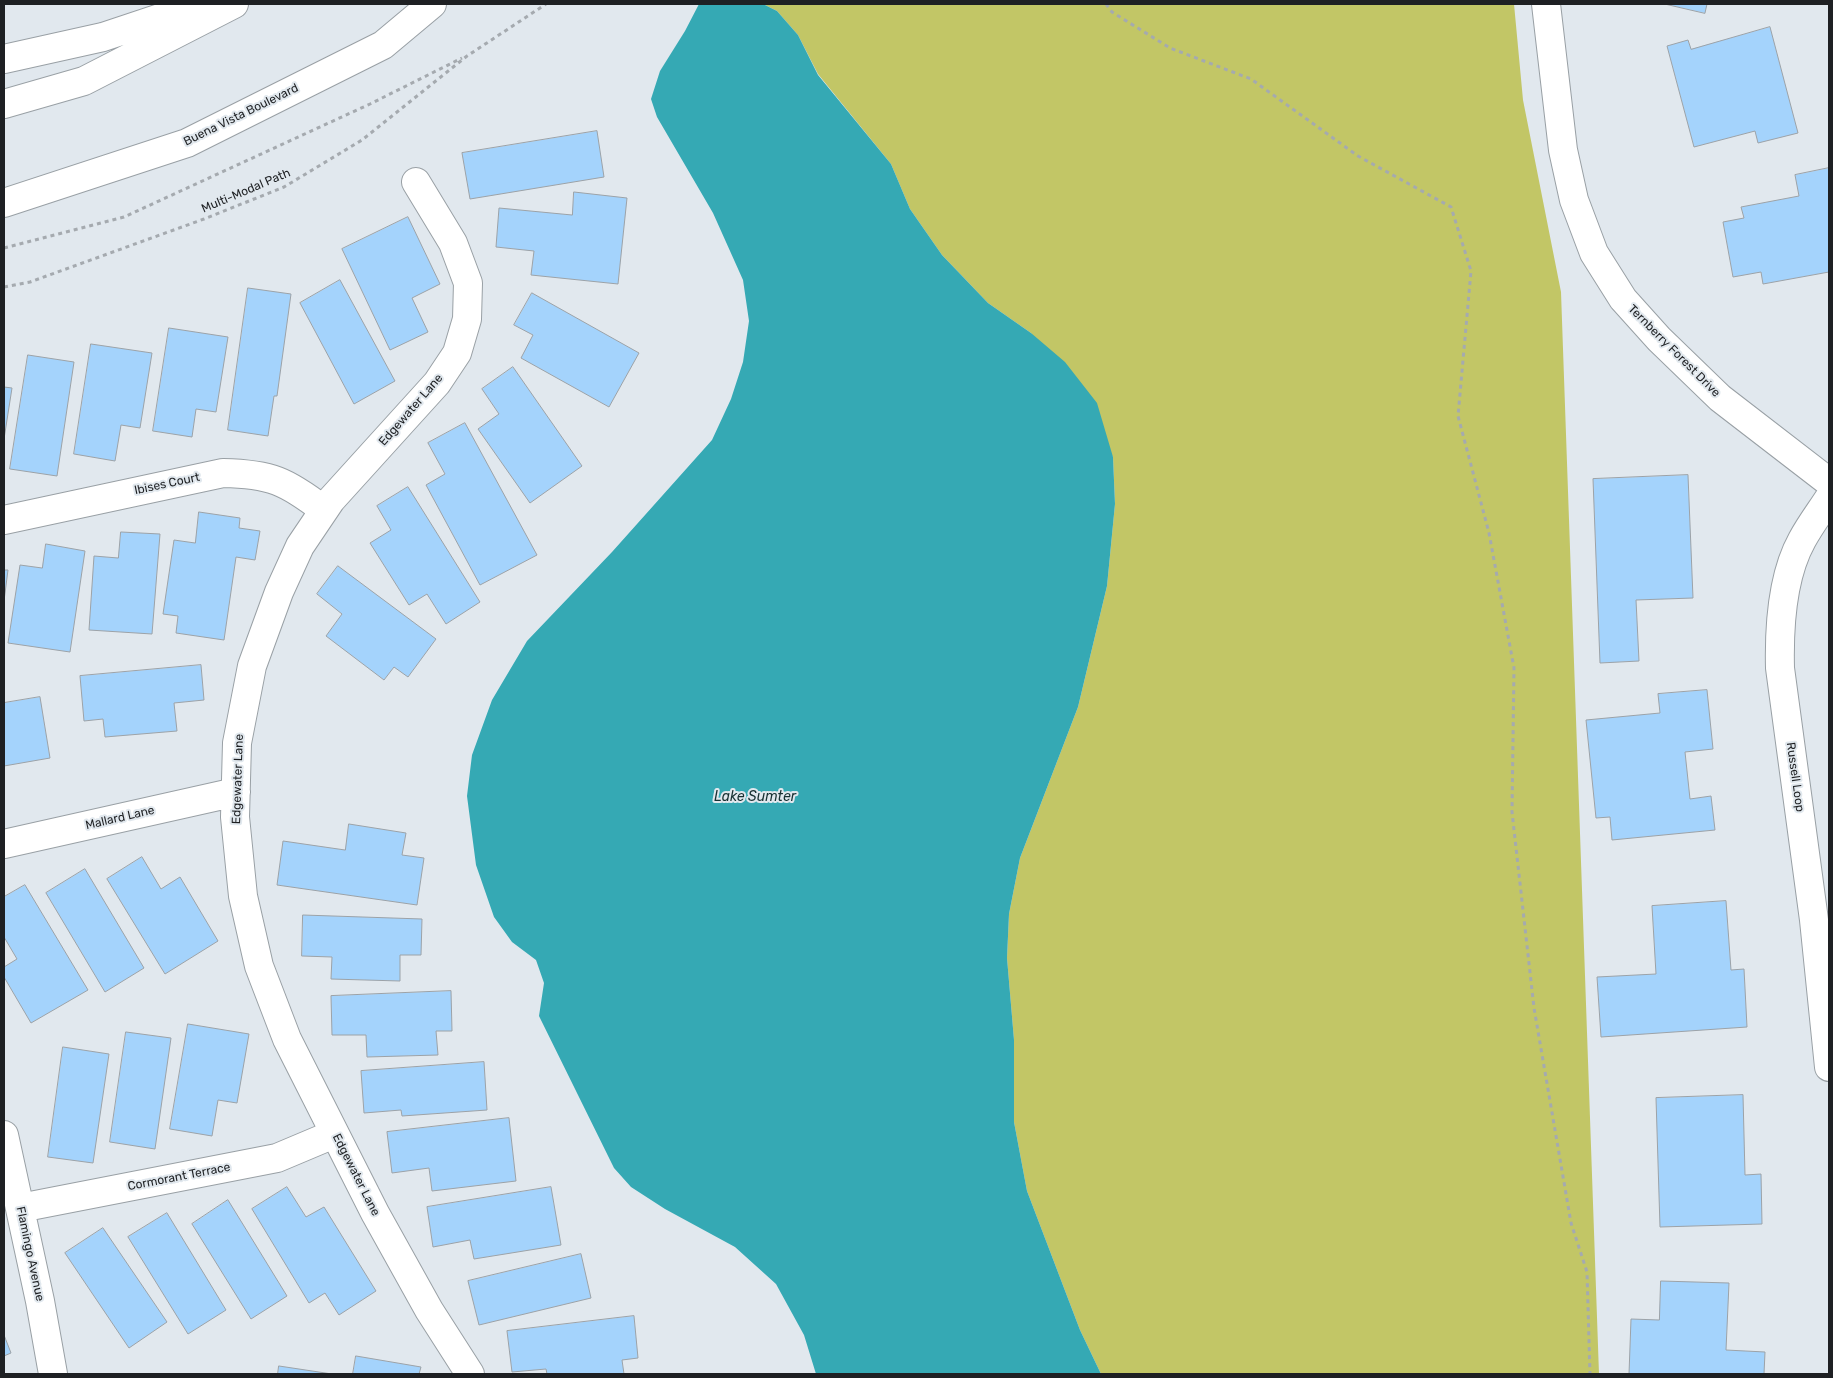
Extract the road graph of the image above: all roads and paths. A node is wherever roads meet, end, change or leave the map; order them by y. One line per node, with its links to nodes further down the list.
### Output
1 (202, 4): 8 (street)
2 (234, 4): 9 (street)
3 (432, 4): 11 (street, Buena Vista Boulevard)
4 (546, 4): 7 (path, Multi-Modal Path)
5 (1106, 4): 26 (path)
6 (1546, 4): 14 (street, Ternberry Forest Drive)
7 (468, 56): 12 (path, Multi-Modal Path); 13 (path, Multi-Modal Path)
8 (4, 59)
9 (4, 104)
10 (416, 182): 16 (street, Edgewater Lane)
11 (4, 203)
12 (4, 248)
13 (4, 287)
14 (1829, 482)
15 (1829, 498): 20 (street, Russell Loop)
16 (324, 510): 17 (street, Ibises Court); 18 (street, Edgewater Lane)
17 (4, 520)
18 (236, 792): 19 (street, Mallard Lane); 21 (street, Edgewater Lane)
19 (4, 844)
20 (1829, 1067)
21 (334, 1134): 23 (street, Cormorant Terrace); 25 (street, Edgewater Lane)
22 (4, 1135): 23 (street, Flamingo Avenue)
23 (20, 1208): 24 (street, Flamingo Avenue)
24 (53, 1374)
25 (470, 1374)
26 (1590, 1374)

